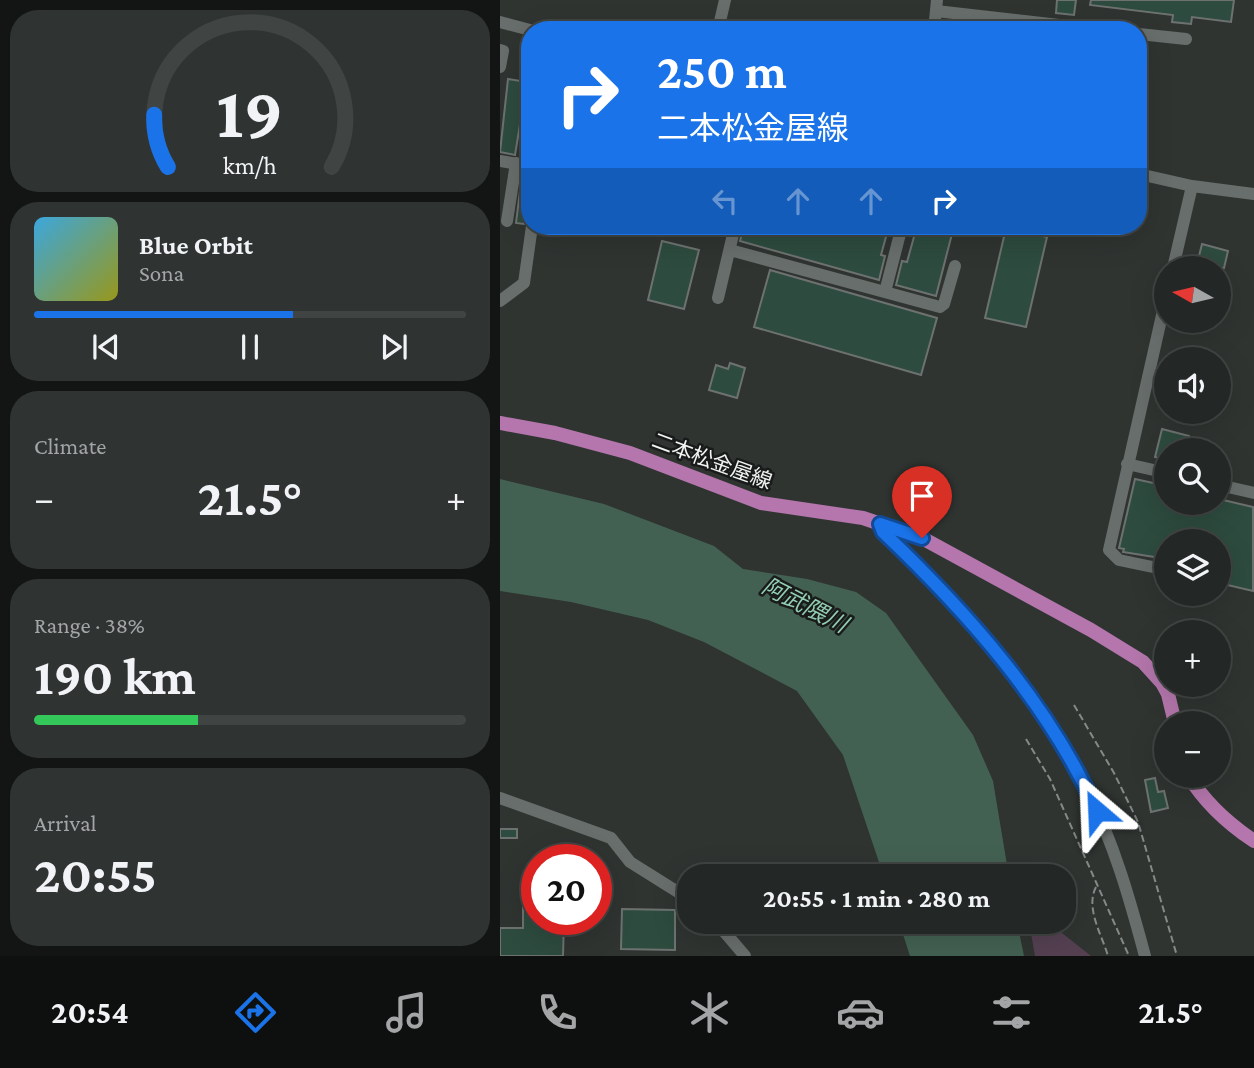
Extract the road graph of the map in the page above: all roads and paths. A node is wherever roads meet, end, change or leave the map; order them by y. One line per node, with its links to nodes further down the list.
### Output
1 (725, 0): 3 (street)
2 (937, 6): 4 (street)
3 (720, 21)
4 (1041, 21)
5 (500, 22): 6 (street)
6 (521, 28)
7 (1147, 35): 8 (street)
8 (1185, 39)
9 (500, 50): 10 (street)
10 (500, 67)
11 (500, 161): 12 (street)
12 (516, 163): 13 (street); 17 (street)
13 (521, 164)
14 (1147, 176): 15 (street)
15 (1192, 186): 16 (street); 22 (street)
16 (1254, 194)
17 (507, 222)
18 (531, 235): 26 (street)
19 (733, 235): 21 (street)
20 (900, 235): 24 (street)
21 (730, 250): 24 (street); 25 (street)
22 (1176, 256)
23 (955, 266): 24 (street)
24 (885, 292)
25 (718, 298)
26 (500, 301)
27 (1158, 333): 29 (street)
28 (500, 423): 33 (main road, 二本松金屋線)
29 (1127, 464): 30 (street); 34 (street)
30 (1154, 470)
31 (1231, 488): 32 (street)
32 (1254, 493)
33 (880, 524): 36 (main road, 二本松金屋線); 47 (street)
34 (1154, 567)
35 (1074, 705): 48 (path)
36 (1173, 711)
37 (1026, 739): 41 (path)
38 (1197, 788): 40 (main road)
39 (500, 798): 42 (street)
40 (1254, 841)
41 (1096, 886): 45 (path); 46 (path)
42 (677, 891)
43 (726, 934): 44 (street)
44 (745, 956)
45 (1108, 956)
46 (1129, 956)
47 (1145, 956)
48 (1177, 956)

